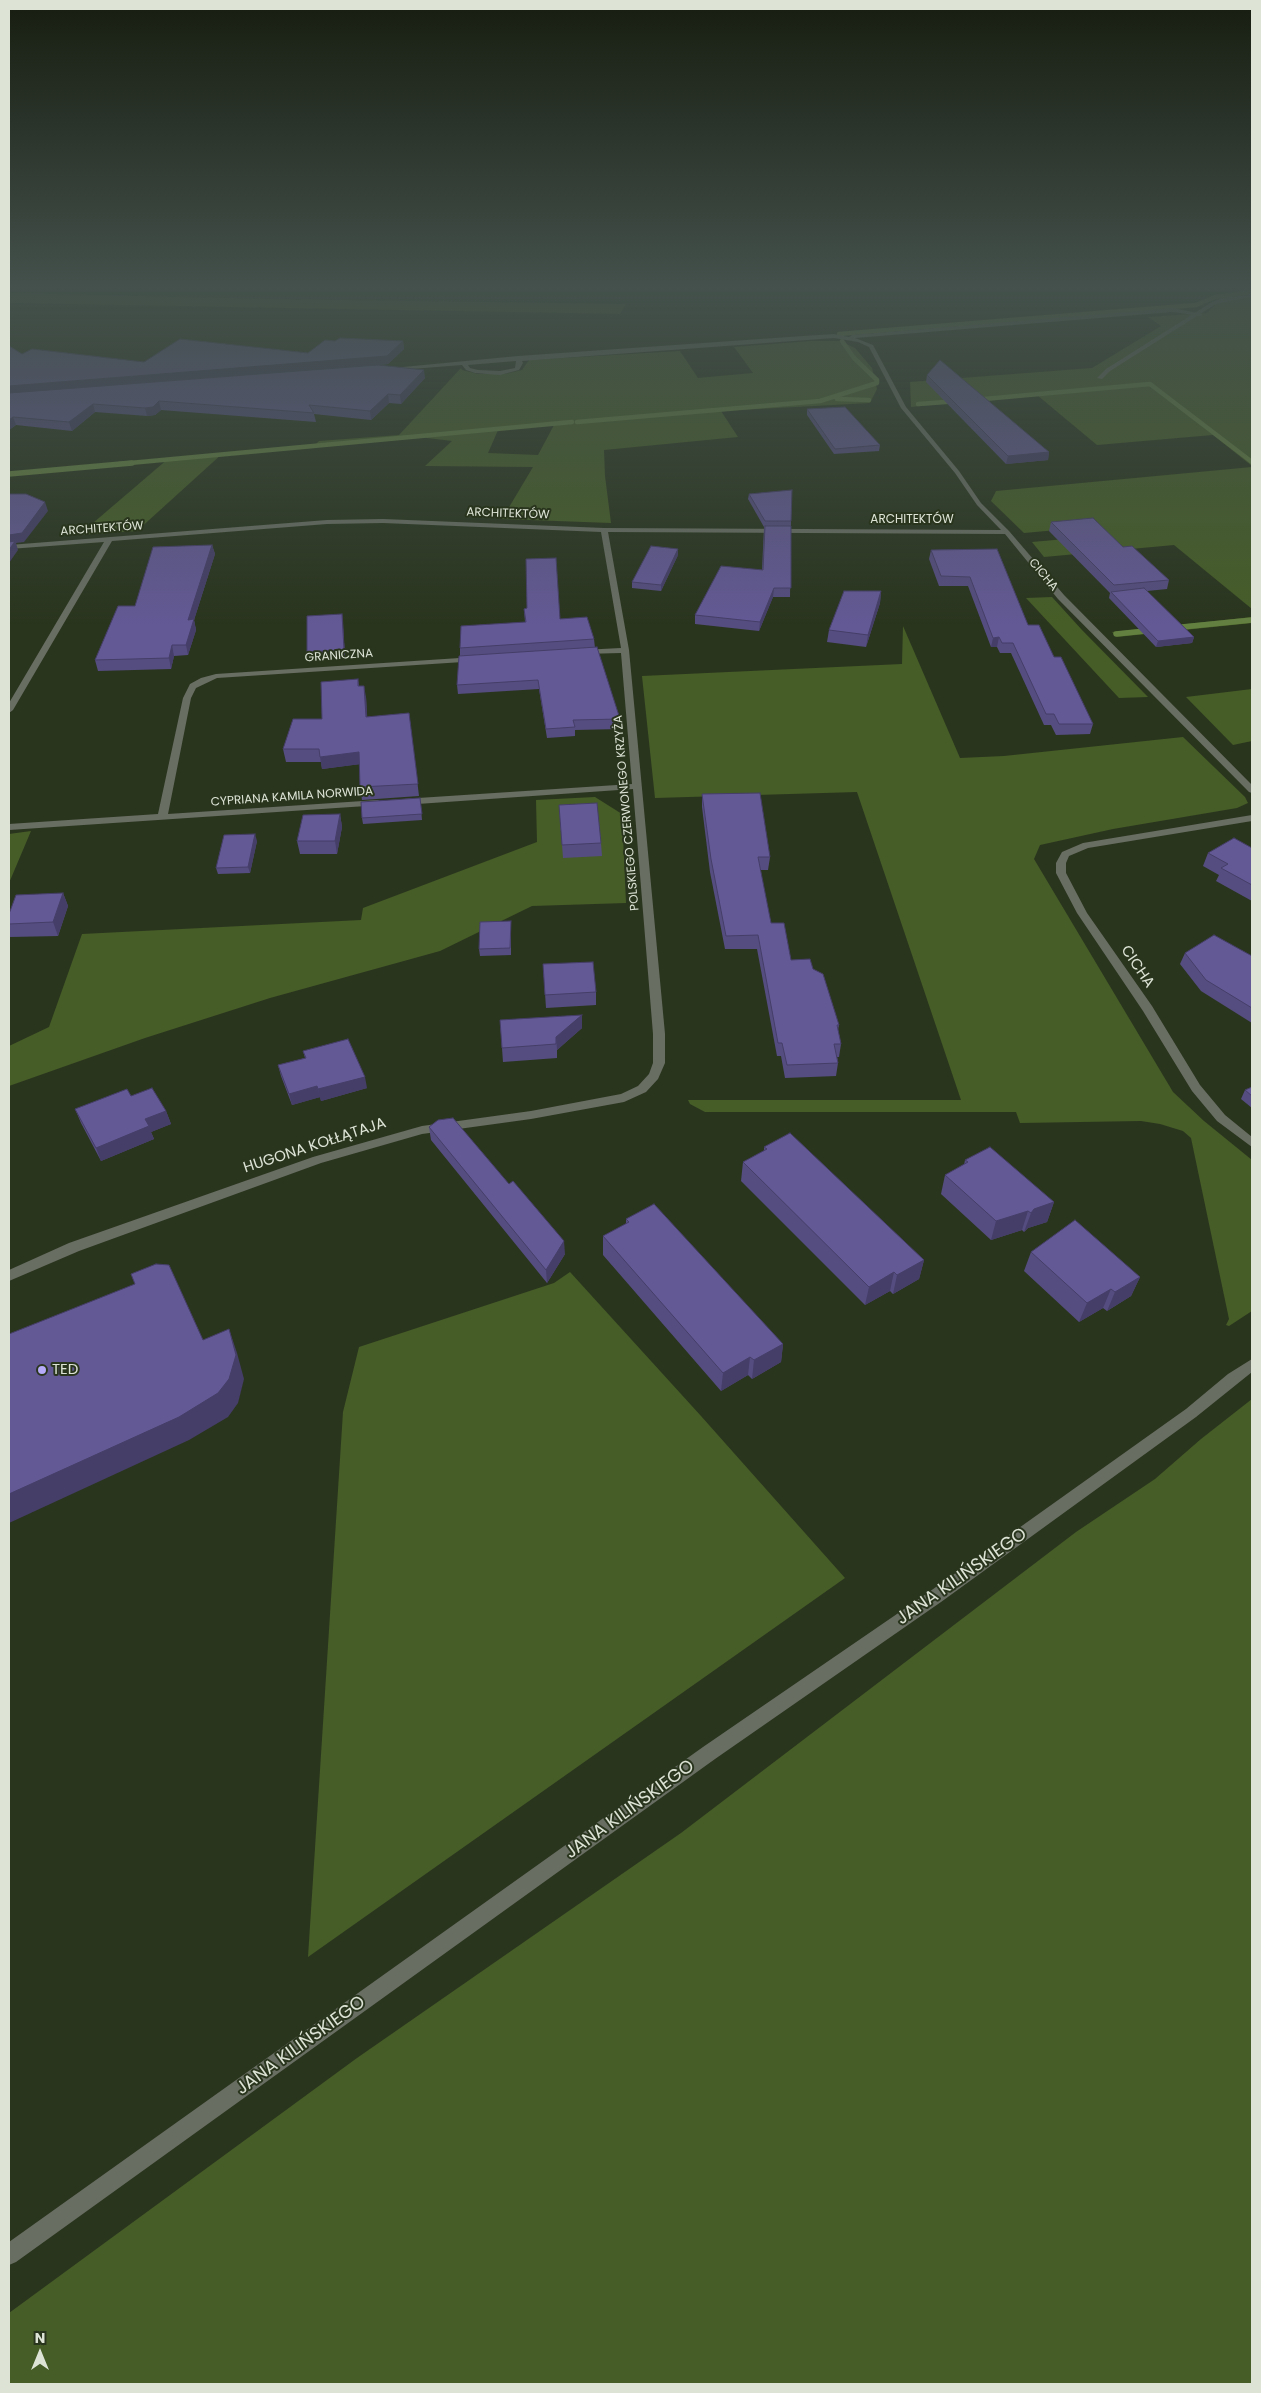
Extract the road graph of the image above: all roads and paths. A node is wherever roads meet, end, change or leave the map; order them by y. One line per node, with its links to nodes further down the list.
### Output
1 (901, 402): 3 (street, CICHA)
2 (604, 530): 3 (street, ARCHITEKTÓW); 4 (street, ARCHITEKTÓW); 6 (street, POLSKIEGO CZERWONEGO KRZYŻA)
3 (1007, 532): 11 (street, CICHA)
4 (109, 540): 5 (street, ARCHITEKTÓW); 9 (street)
5 (9, 547)
6 (625, 650): 7 (street); 10 (street, POLSKIEGO CZERWONEGO KRZYŻA)
7 (576, 653)
8 (488, 658): 12 (street, GRANICZNA)
9 (9, 710)
10 (637, 786): 12 (street, CYPRIANA KAMILA NORWIDA); 15 (street, POLSKIEGO CZERWONEGO KRZYŻA)
11 (1252, 790)
12 (162, 818): 14 (street, CYPRIANA KAMILA NORWIDA)
13 (1252, 818): 16 (street, CICHA)
14 (9, 827)
15 (642, 1089): 17 (street, HUGONA KOŁŁĄTAJA)
16 (1252, 1143)
17 (9, 1276)
18 (1252, 1366): 19 (street, JANA KILIŃSKIEGO)
19 (9, 2256)

